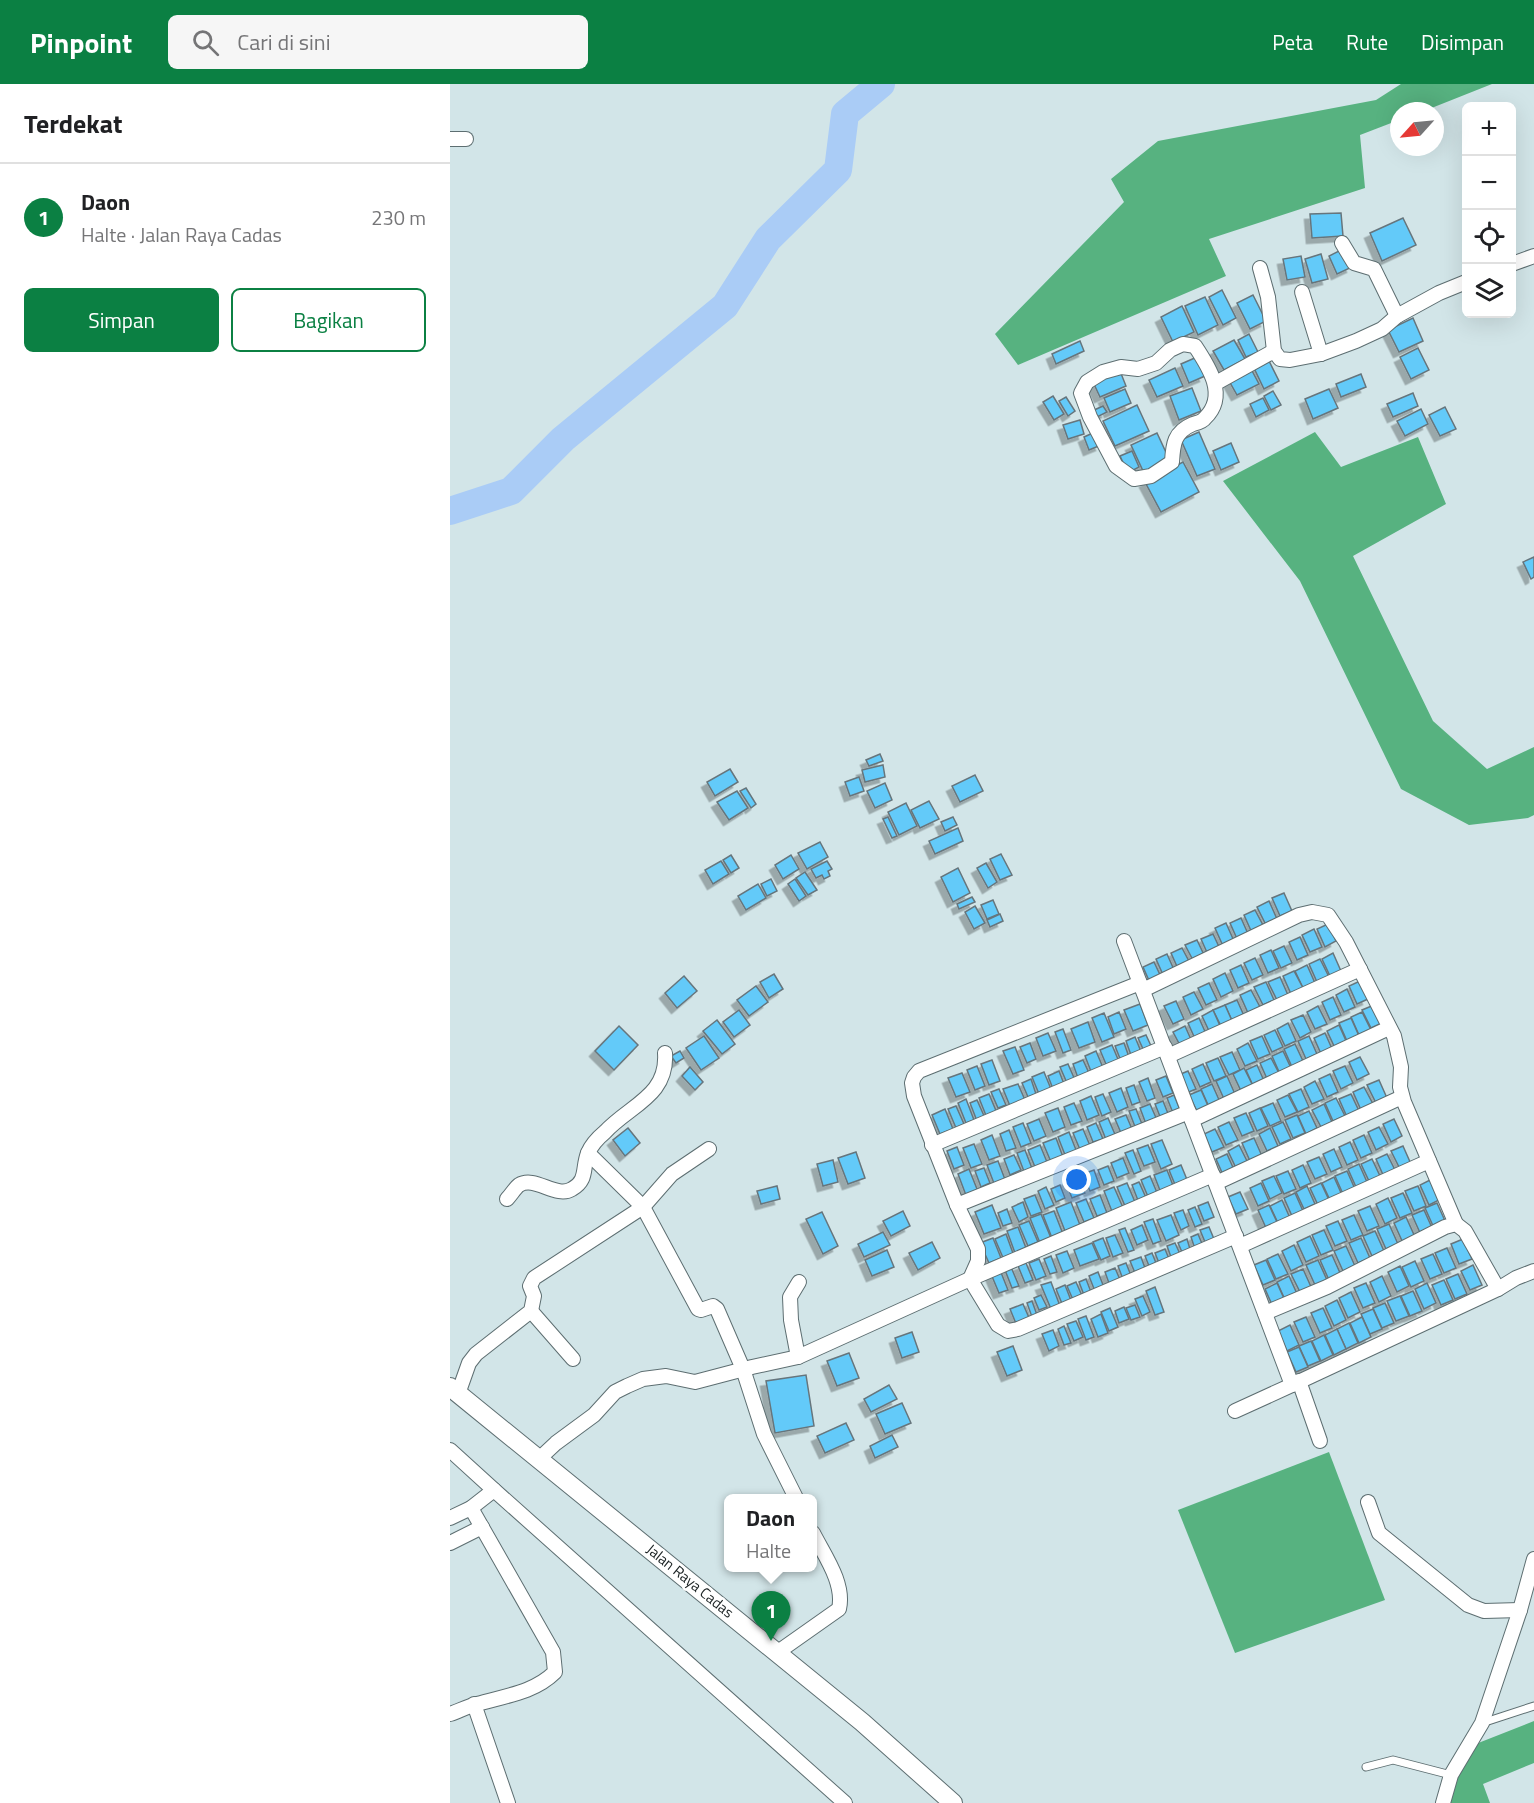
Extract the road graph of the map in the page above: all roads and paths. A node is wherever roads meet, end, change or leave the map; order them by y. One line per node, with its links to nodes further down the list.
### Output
1 (450, 139): 2 (street)
2 (466, 139)
3 (1342, 243): 9 (street)
4 (1534, 256): 5 (street)
5 (1516, 263)
6 (1260, 268): 10 (street)
7 (1462, 284): 9 (street)
8 (1302, 292): 11 (street)
9 (1397, 316): 11 (street)
10 (1274, 351): 11 (street); 12 (street)
11 (1321, 354)
12 (1216, 383): 12 (street)
13 (1124, 941): 15 (street)
14 (1360, 969): 15 (street); 16 (street); 17 (street)
15 (1142, 987): 17 (street); 21 (street)
16 (1389, 1028): 19 (street); 20 (street)
17 (1167, 1052): 20 (street); 21 (street)
18 (665, 1053): 23 (street)
19 (1402, 1097): 24 (street); 25 (street)
20 (1191, 1116): 25 (street); 27 (street)
21 (932, 1144): 27 (street)
22 (710, 1149): 28 (street)
23 (588, 1153): 26 (street); 28 (street)
24 (1429, 1161): 29 (street); 30 (street)
25 (1214, 1179): 30 (street); 32 (street)
26 (507, 1199)
27 (957, 1205): 32 (street)
28 (643, 1207): 35 (street); 39 (street)
29 (1456, 1224): 34 (street); 36 (street)
30 (1238, 1241): 32 (street); 36 (street)
31 (1534, 1271): 34 (street)
32 (970, 1280): 37 (street)
33 (799, 1282): 37 (street)
34 (1498, 1289): 40 (street)
35 (531, 1311): 38 (street); 41 (street)
36 (1265, 1314): 40 (street)
37 (798, 1357): 39 (street)
38 (573, 1359)
39 (743, 1369): 45 (street); 47 (street)
40 (1296, 1383): 42 (street); 43 (street)
41 (454, 1390): 45 (street, Jalan Raya Cadas)
42 (1235, 1411)
43 (1320, 1441)
44 (450, 1450): 46 (street)
45 (540, 1458): 56 (street, Jalan Raya Cadas)
46 (494, 1490): 49 (street); 64 (street)
47 (794, 1494)
48 (1368, 1502): 55 (street)
49 (471, 1508): 50 (street); 51 (street)
50 (450, 1518)
51 (482, 1527): 53 (street); 57 (street)
52 (817, 1541): 56 (street)
53 (450, 1543)
54 (1534, 1559): 55 (street)
55 (1520, 1610): 60 (street)
56 (778, 1652): 65 (street, Jalan Raya Cadas)
57 (474, 1704): 59 (street); 63 (street)
58 (1534, 1706): 60 (lane)
59 (450, 1714)
60 (1482, 1723): 62 (street)
61 (1366, 1767): 62 (lane)
62 (1450, 1775): 66 (street)
63 (508, 1803)
64 (845, 1803)
65 (953, 1803)
66 (1443, 1803)

